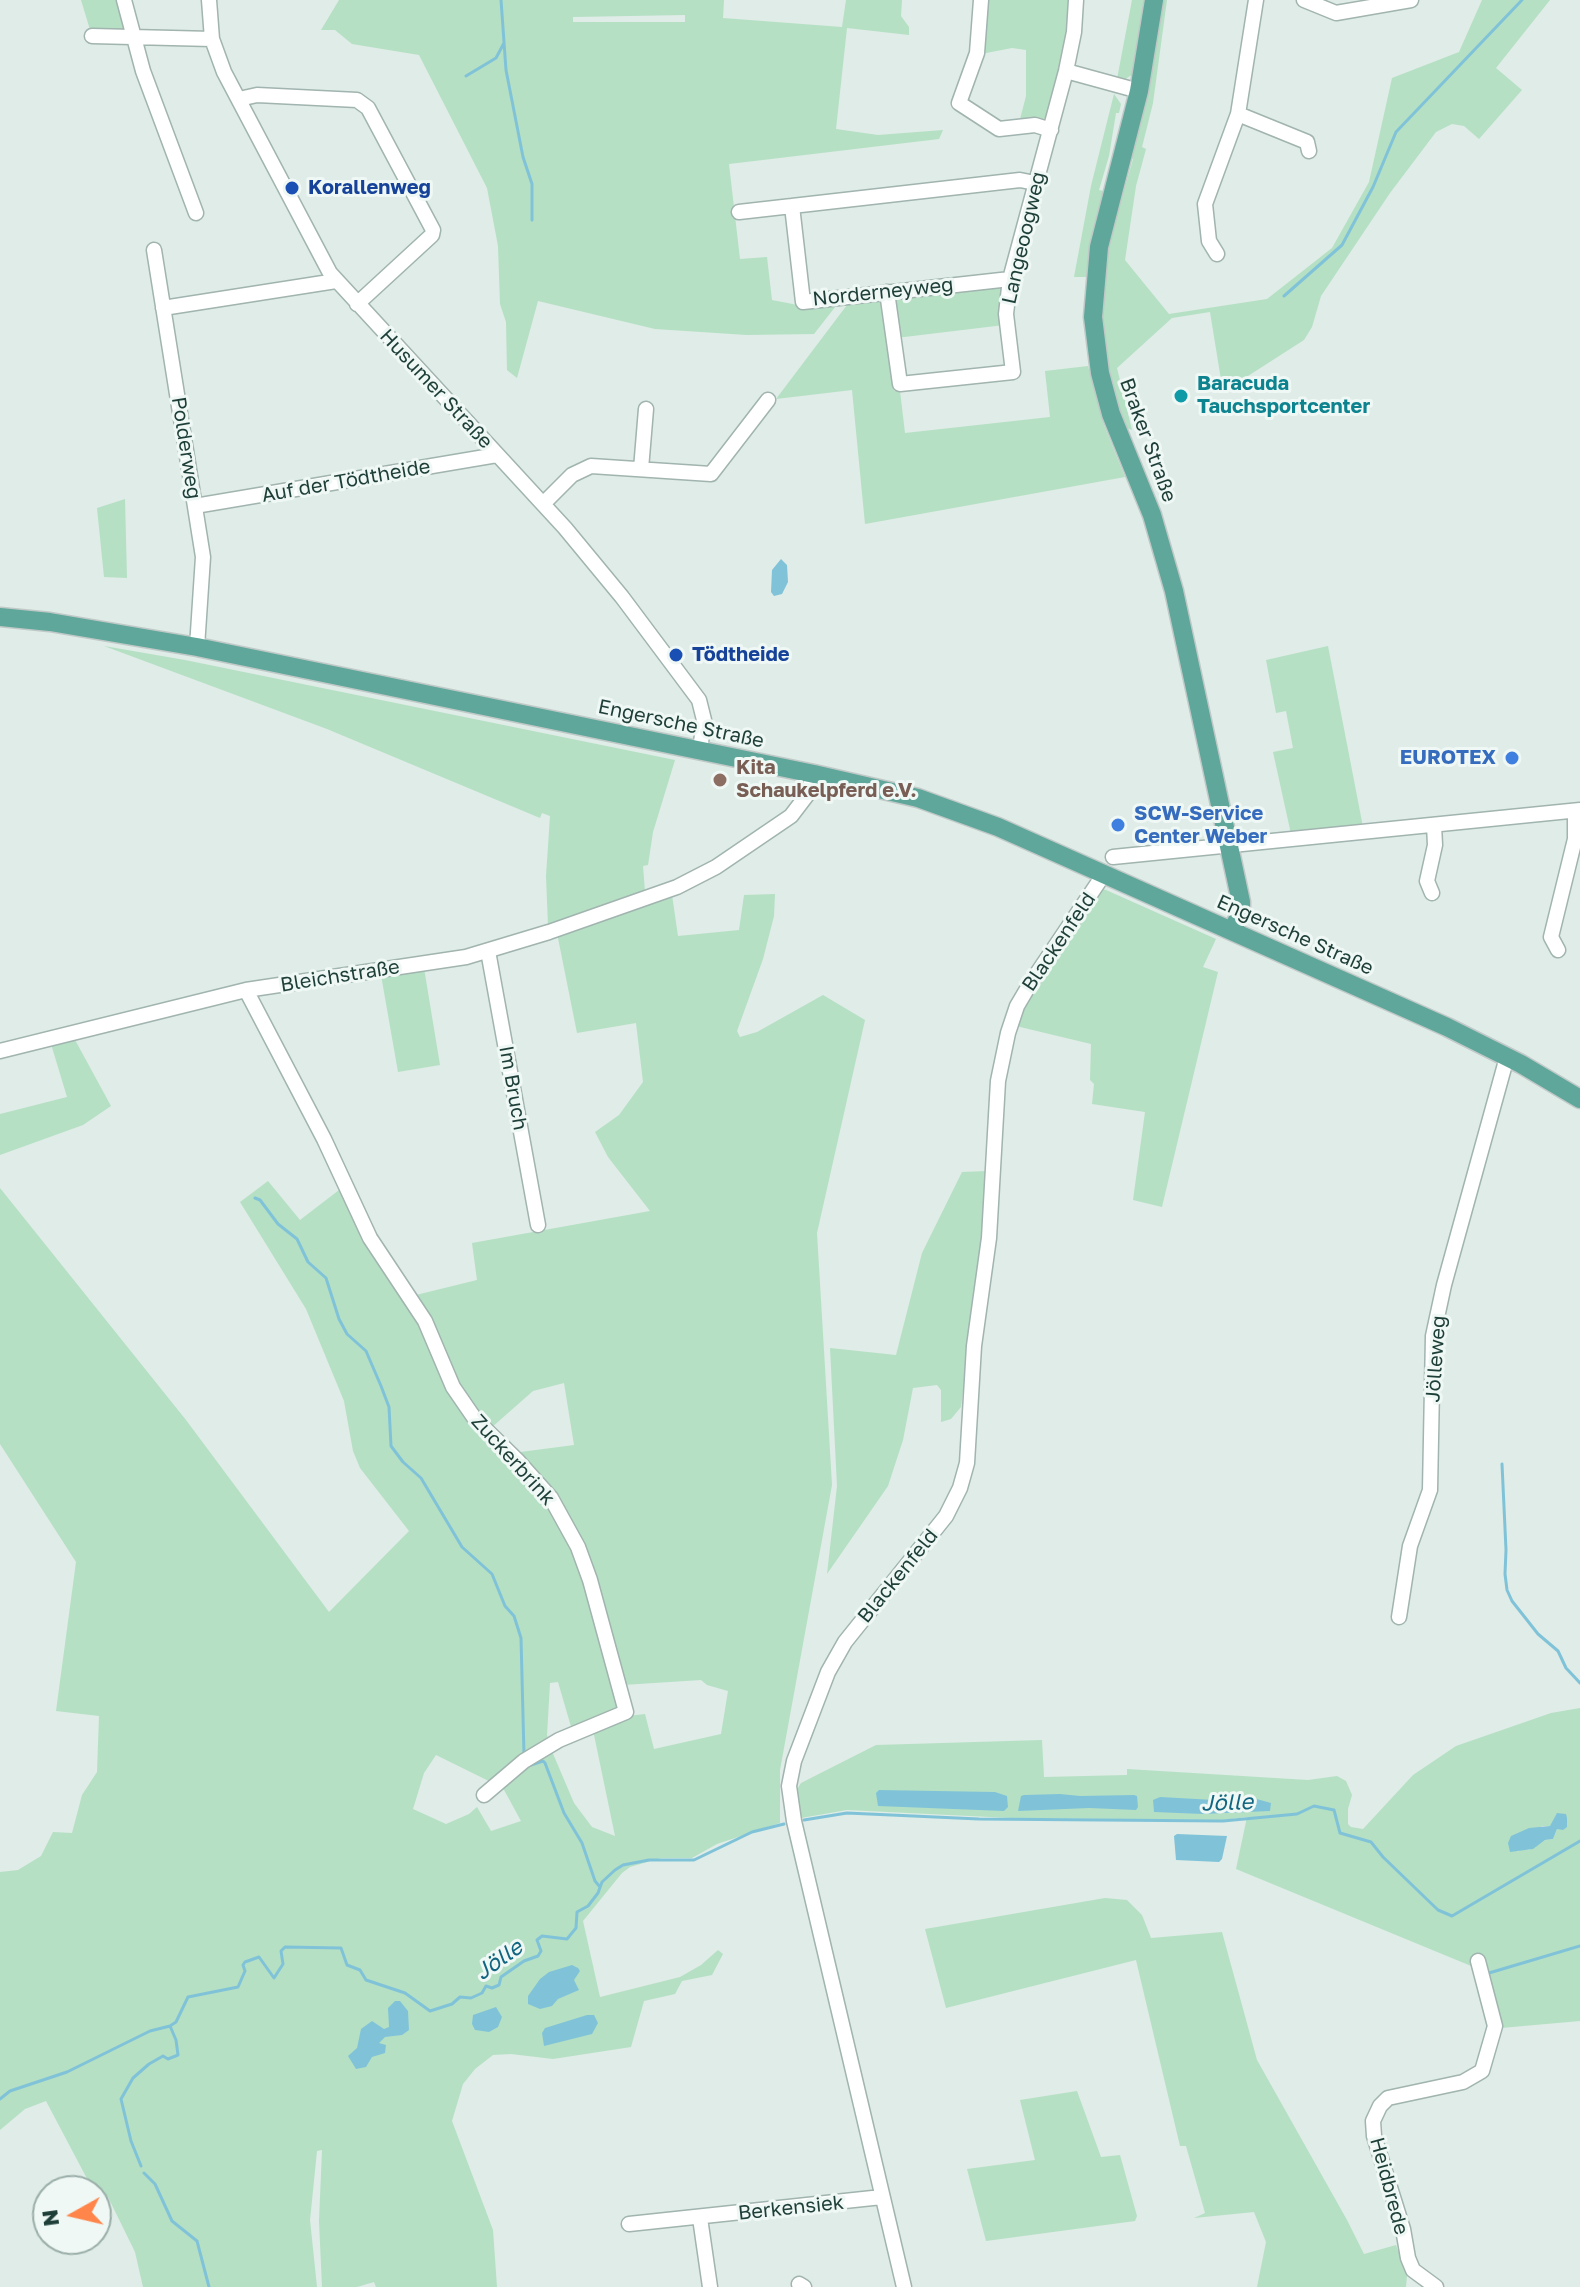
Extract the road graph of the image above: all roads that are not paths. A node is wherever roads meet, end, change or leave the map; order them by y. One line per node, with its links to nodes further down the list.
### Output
1 (124, 0): 10 (street)
2 (209, 0): 11 (street, Husumer Straße)
3 (981, 0): 16 (street)
4 (1076, 0): 12 (street, Langeoogweg)
5 (1154, 0): 13 (main road, Braker Straße)
6 (1256, 0): 15 (street)
7 (1304, 0): 8 (street)
8 (1411, 0)
9 (92, 36): 10 (street)
10 (134, 37): 11 (street); 21 (street)
11 (212, 39): 14 (street, Husumer Straße)
12 (1066, 71): 13 (street); 16 (street, Langeoogweg)
13 (1139, 91): 41 (main road, Braker Straße)
14 (239, 99): 25 (street, Husumer Straße); 27 (street)
15 (1238, 114): 17 (street); 23 (street)
16 (1051, 130): 18 (street, Langeoogweg)
17 (1309, 151)
18 (1035, 183): 19 (street); 24 (street, Langeoogweg)
19 (792, 206): 20 (street); 26 (street, Norderneyweg)
20 (739, 212)
21 (196, 213)
22 (154, 250): 28 (street, Polderweg)
23 (1217, 254)
24 (1010, 279): 26 (street, Norderneyweg); 26 (street, Langeoogweg)
25 (336, 281): 27 (street, Husumer Straße); 28 (street)
26 (887, 292)
27 (357, 304): 31 (street, Husumer Straße)
28 (163, 308): 34 (street, Polderweg)
29 (768, 400): 32 (street)
30 (646, 409): 32 (street)
31 (497, 455): 33 (street, Husumer Straße); 34 (street, Auf der Tödtheide)
32 (641, 469): 33 (street)
33 (543, 504): 37 (street, Husumer Straße)
34 (195, 506): 36 (street, Polderweg)
35 (0, 617): 36 (main road, Engersche Straße)
36 (197, 647): 37 (main road, Engersche Straße)
37 (700, 750): 38 (main road, Engersche Straße)
38 (814, 774): 43 (main road, Engersche Straße); 47 (street, Bleichstraße)
39 (1578, 811): 40 (street); 46 (street)
40 (1434, 825): 41 (street); 44 (street)
41 (1228, 846): 42 (street); 45 (main road, Braker Straße)
42 (1113, 857)
43 (1104, 874): 45 (main road, Engersche Straße); 56 (street, Blackenfeld)
44 (1432, 893)
45 (1232, 931): 50 (main road, Engersche Straße)
46 (1558, 950)
47 (488, 951): 48 (street, Bleichstraße); 52 (street, Im Bruch)
48 (246, 990): 49 (street, Bleichstraße); 54 (street, Zuckerbrink)
49 (0, 1051)
50 (1507, 1057): 51 (main road, Engersche Straße); 53 (street, Jölleweg)
51 (1580, 1099)
52 (538, 1225)
53 (1399, 1617)
54 (484, 1795)
55 (1478, 1961): 61 (street, Heidbrede)
56 (882, 2197): 57 (street, Berkensiek); 60 (street, Blackenfeld)
57 (700, 2218): 58 (street, Berkensiek); 59 (street)
58 (629, 2224)
59 (710, 2287)
60 (904, 2287)
61 (1436, 2287)

